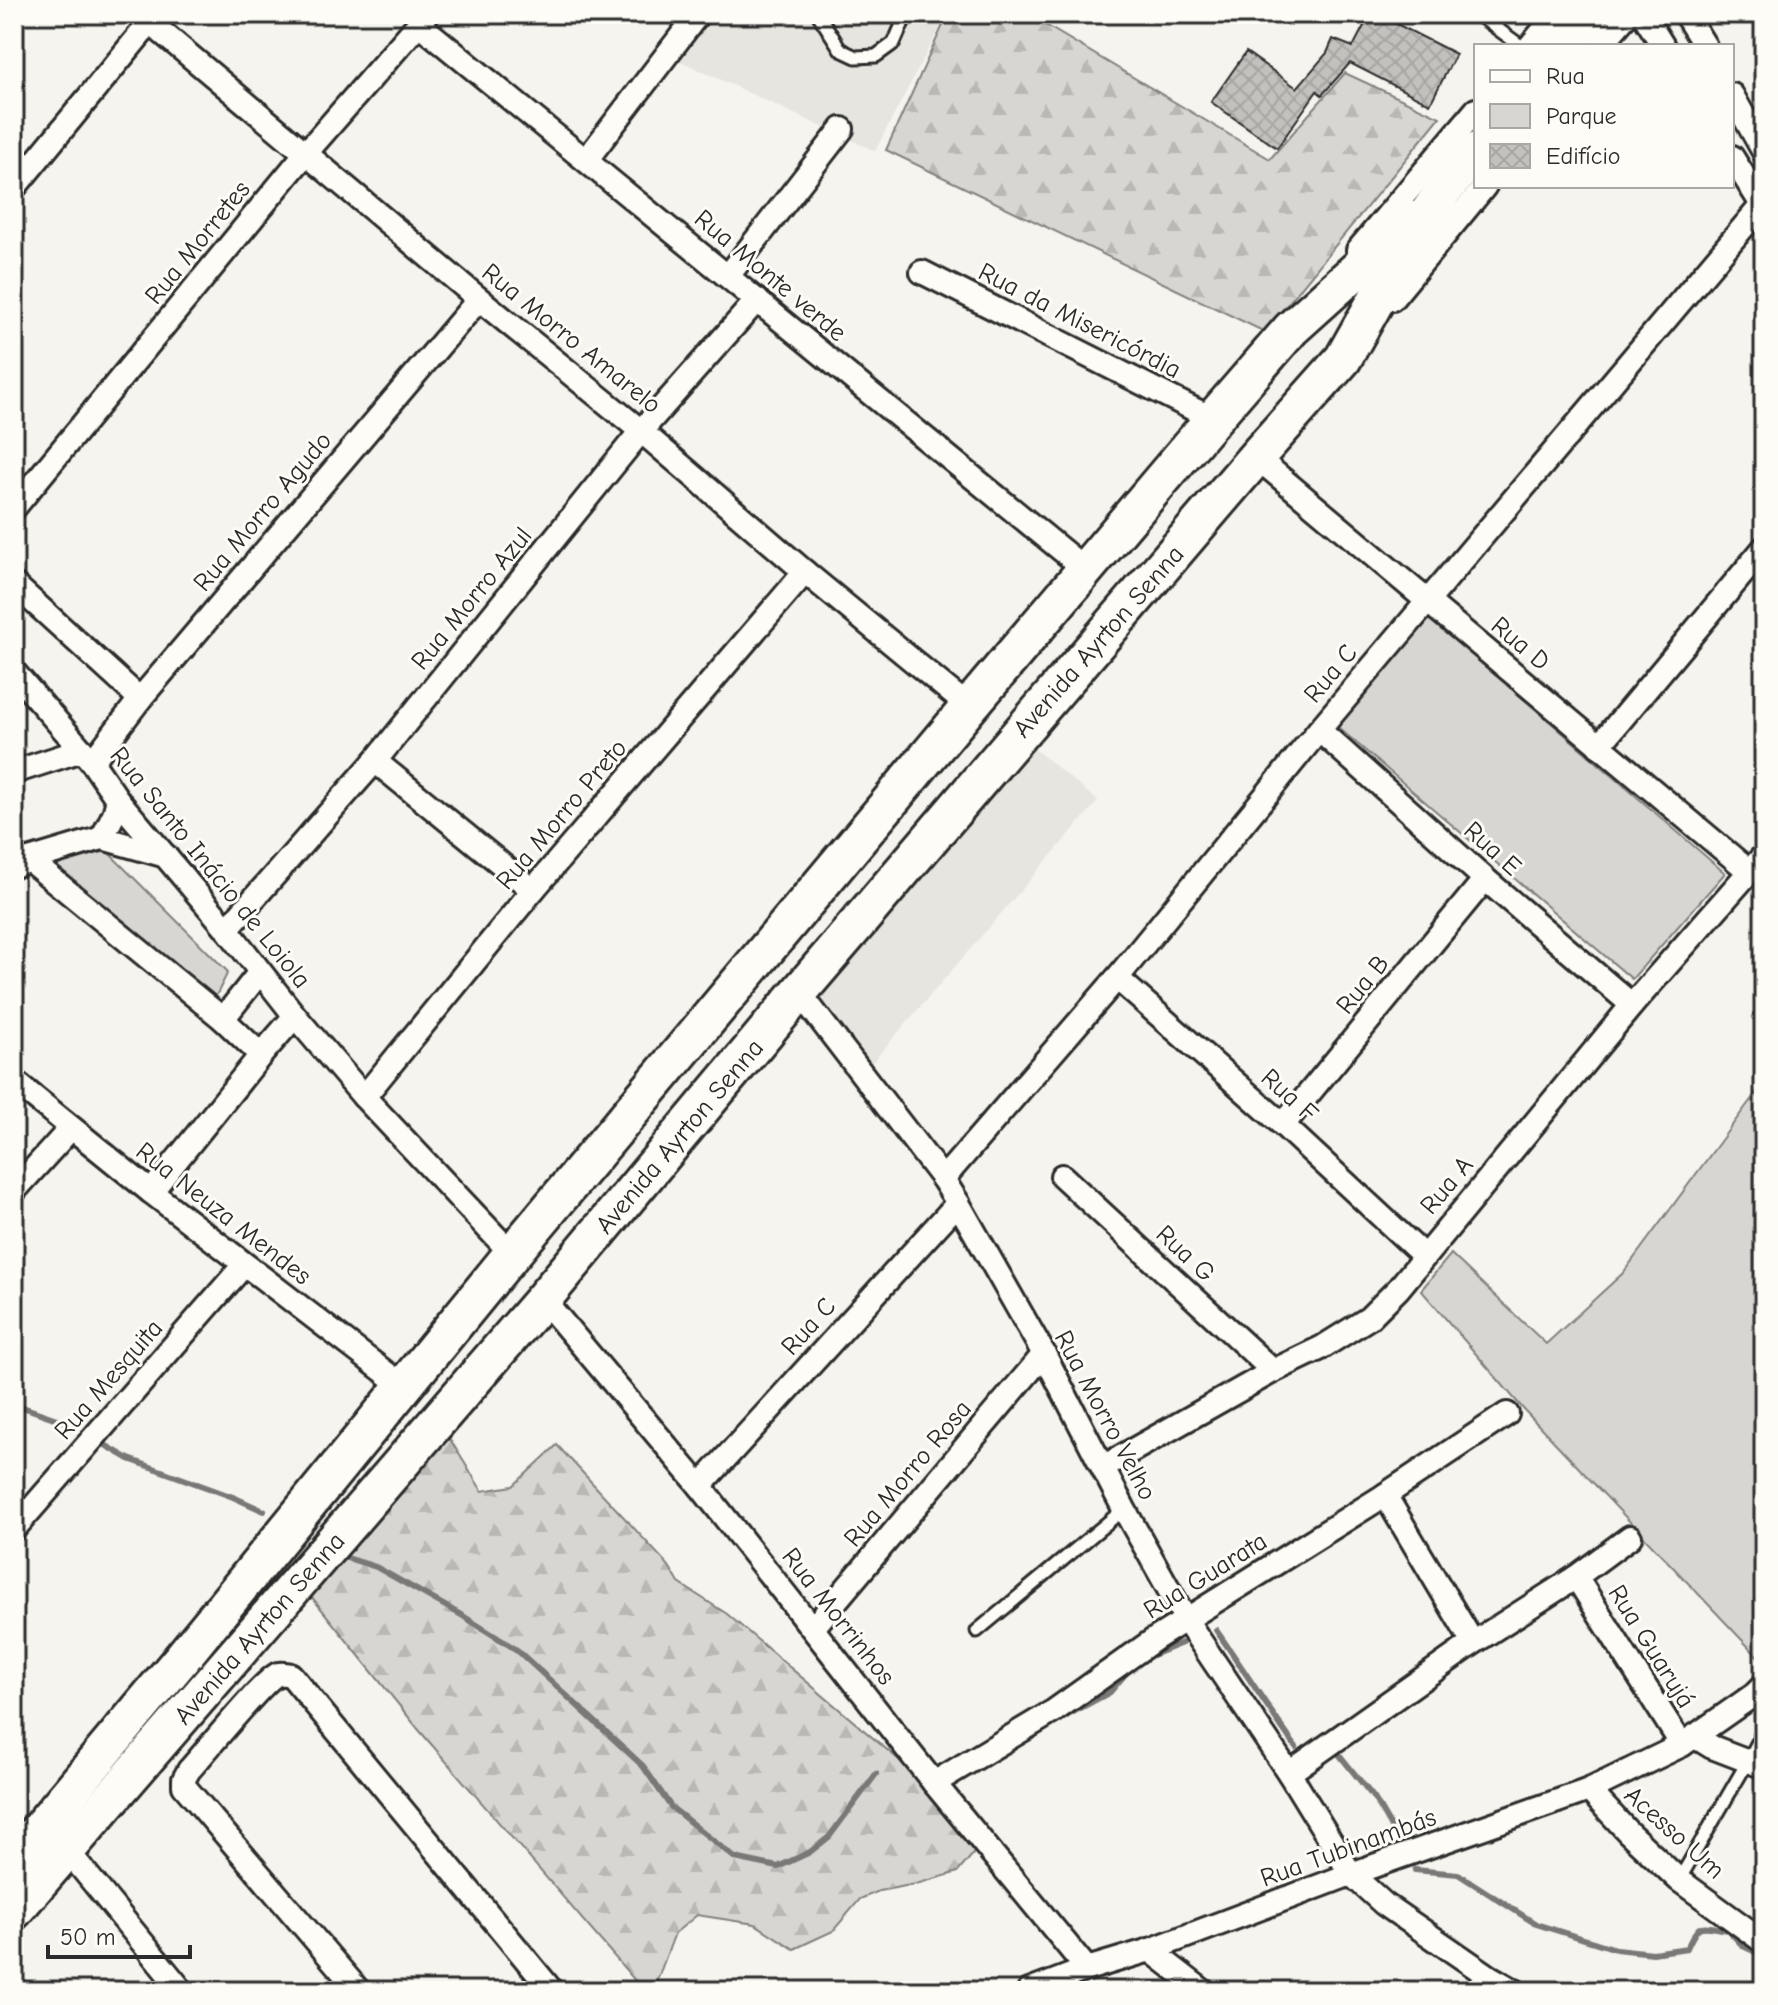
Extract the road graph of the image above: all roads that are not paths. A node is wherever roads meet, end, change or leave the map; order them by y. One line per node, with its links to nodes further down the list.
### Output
1 (698, 14): 24 (street)
2 (818, 14): 3 (lane)
3 (902, 14)
4 (1477, 14): 12 (lane)
5 (1557, 14): 13 (street)
6 (1590, 14): 14 (main road)
7 (1628, 14): 15 (street)
8 (1643, 14): 16 (street)
9 (1685, 14): 17 (street)
10 (149, 17): 23 (street, Rua Morro Amarelo); 26 (street)
11 (423, 19): 23 (street, Rua Morretes); 24 (street, Rua Monte verde)
12 (1518, 44)
13 (1532, 44)
14 (1566, 44)
15 (1602, 44)
16 (1662, 44)
17 (1704, 44)
18 (1734, 99): 21 (street)
19 (1474, 112): 34 (street, Avenida Ayrton Senna)
20 (842, 129): 31 (street)
21 (1764, 152)
22 (1474, 153): 28 (main road)
23 (305, 154): 32 (street, Rua Morro Amarelo); 39 (street, Rua Morretes)
24 (587, 159): 31 (street, Rua Monte verde)
25 (1734, 160): 29 (street)
26 (14, 188)
27 (1483, 188): 35 (street, Avenida Ayrton Senna)
28 (1445, 189): 34 (main road, Avenida Ayrton Senna); 35 (main road, Avenida Ayrton Senna)
29 (1763, 207): 44 (street, Rua C)
30 (922, 272): 36 (street, Rua da Misericórdia)
31 (728, 276): 33 (street, Rua Monte verde)
32 (479, 299): 37 (street, Rua Morro Amarelo); 46 (street, Rua Morro Agudo)
33 (757, 300): 37 (street, Rua Morro Azul); 41 (street, Rua Monte verde)
34 (1291, 329): 36 (main road, Avenida Ayrton Senna)
35 (1343, 359): 38 (main road, Avenida Ayrton Senna)
36 (1213, 419): 41 (main road, Avenida Ayrton Senna)
37 (641, 431): 42 (street, Rua Morro Amarelo); 51 (street, Rua Morro Azul)
38 (1256, 457): 44 (street, Rua D); 63 (main road, Avenida Ayrton Senna)
39 (14, 508)
40 (1764, 548): 49 (street)
41 (1086, 570): 47 (main road, Avenida Ayrton Senna)
42 (805, 572): 47 (street, Rua Morro Amarelo); 59 (street, Rua Morro Preto)
43 (14, 584): 46 (street)
44 (1428, 601): 48 (street, Rua C); 49 (street, Rua D)
45 (14, 672): 50 (street, Rua Santo Inácio de Loiola)
46 (140, 699): 50 (street, Rua Morro Agudo)
47 (969, 707): 77 (main road, Avenida Ayrton Senna)
48 (1319, 730): 58 (street, Rua E); 62 (street, Rua C)
49 (1599, 746): 57 (street, Rua D)
50 (87, 756): 52 (street); 53 (street, Rua Santo Inácio de Loiola)
51 (375, 761): 59 (street); 60 (street, Rua Morro Azul)
52 (14, 772)
53 (118, 800): 54 (street); 55 (street, Rua Santo Inácio de Loiola)
54 (102, 838): 55 (street); 56 (street)
55 (167, 857): 60 (street, Rua Santo Inácio de Loiola)
56 (21, 863): 66 (street)
57 (1757, 863): 64 (street, Rua A)
58 (1485, 879): 64 (street, Rua E); 70 (street, Rua B)
59 (533, 890): 69 (street, Rua Morro Preto)
60 (227, 929): 61 (street, Rua Santo Inácio de Loiola)
61 (260, 972): 65 (street, Rua Santo Inácio de Loiola); 66 (street)
62 (1117, 978): 70 (street, Rua F); 73 (street, Rua C)
63 (799, 992): 73 (street, Rua Morro Velho); 80 (main road, Avenida Ayrton Senna)
64 (1632, 1005): 78 (street, Rua A)
65 (295, 1016): 67 (street); 69 (street, Rua Santo Inácio de Loiola)
66 (223, 1019): 67 (street)
67 (261, 1055): 75 (street)
68 (14, 1081): 71 (street, Rua Neuza Mendes)
69 (364, 1097): 77 (street, Rua Santo Inácio de Loiola)
70 (1283, 1125): 78 (street, Rua F)
71 (71, 1128): 74 (street); 75 (street, Rua Neuza Mendes)
72 (1062, 1176): 82 (street, Rua G)
73 (943, 1179): 76 (street, Rua Morro Velho)
74 (14, 1191)
75 (151, 1192): 79 (street, Rua Neuza Mendes)
76 (958, 1203): 81 (street, Rua Morro Velho); 86 (street, Rua C)
77 (512, 1254): 83 (main road, Avenida Ayrton Senna)
78 (1424, 1256): 82 (street, Rua A)
79 (244, 1265): 83 (street, Rua Neuza Mendes); 89 (street, Rua Mesquita)
80 (543, 1299): 86 (street, Rua Morrinhos); 96 (main road, Avenida Ayrton Senna)
81 (1044, 1354): 85 (street, Rua Morro Velho); 93 (street, Rua Morro Rosa)
82 (1273, 1371): 85 (street, Rua A)
83 (403, 1386): 106 (main road, Avenida Ayrton Senna)
84 (1507, 1414): 87 (street, Rua Guarata)
85 (1103, 1467): 88 (street, Rua Morro Velho)
86 (700, 1486): 93 (street, Rua Morrinhos)
87 (1385, 1495): 92 (street, Rua Guarata); 95 (street)
88 (1124, 1509): 92 (street, Rua Morro Velho); 94 (lane)
89 (14, 1529)
90 (1630, 1537): 91 (street)
91 (1576, 1577): 95 (street); 100 (street, Rua Guarujá)
92 (1186, 1620): 102 (street, Rua Morro Velho); 103 (street, Rua Guarata)
93 (813, 1628): 103 (street, Rua Morrinhos)
94 (977, 1631)
95 (1473, 1643): 102 (street)
96 (231, 1661): 98 (street); 105 (main road, Avenida Ayrton Senna)
97 (1764, 1685): 100 (street, Rua Tubinambás)
98 (261, 1689): 114 (street); 115 (street)
99 (1764, 1725): 101 (lane)
100 (1688, 1740): 101 (street); 104 (street, Rua Tubinambás)
101 (1756, 1764): 108 (lane)
102 (1289, 1773): 107 (street, Rua Morro Velho)
103 (934, 1783): 112 (street, Rua Morrinhos)
104 (1589, 1790): 107 (street, Rua Tubinambás); 108 (street, Acesso Um)
105 (67, 1850): 109 (main road, Avenida Ayrton Senna); 113 (street)
106 (14, 1859)
107 (1351, 1874): 111 (street, Rua Tubinambás); 118 (street, Rua Morro Velho)
108 (1679, 1880): 110 (street, Acesso Um)
109 (14, 1911)
110 (1764, 1942)
111 (1150, 1950): 112 (street, Rua Tubinambás); 117 (street)
112 (1087, 1969): 116 (street, Rua Tubinambás)
113 (182, 1991)
114 (359, 1991)
115 (552, 1991)
116 (1029, 1991)
117 (1203, 1991)
118 (1515, 1991)

